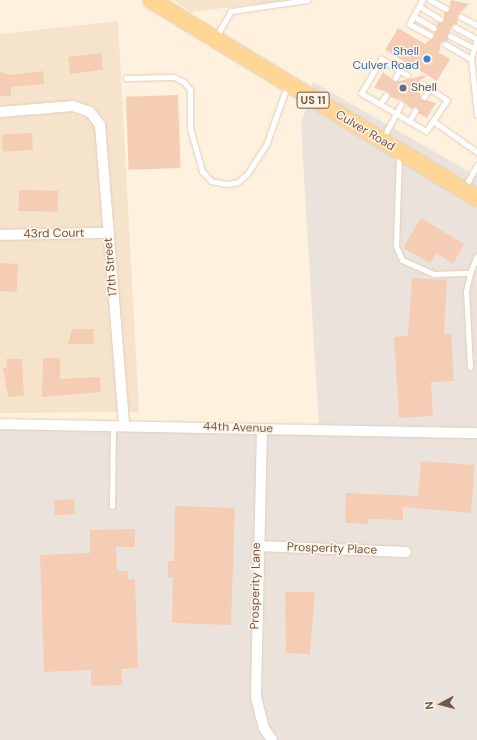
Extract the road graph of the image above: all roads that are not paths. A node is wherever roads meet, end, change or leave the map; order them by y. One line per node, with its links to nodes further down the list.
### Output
1 (151, 0): 16 (main road, Culver Road / US 11)
2 (306, 0): 16 (lane)
3 (422, 0): 5 (lane)
4 (430, 0): 6 (lane)
5 (419, 6): 7 (lane); 9 (lane)
6 (446, 9)
7 (413, 16): 12 (lane); 13 (lane)
8 (461, 17): 10 (lane)
9 (440, 19)
10 (477, 26)
11 (455, 27): 15 (lane)
12 (434, 28)
13 (430, 36)
14 (450, 36): 18 (lane)
15 (477, 39): 18 (lane)
16 (214, 41): 25 (main road, Culver Road / US 11)
17 (445, 44): 19 (lane)
18 (474, 48): 19 (lane)
19 (471, 59): 34 (lane)
20 (399, 70): 21 (lane); 23 (lane); 29 (lane)
21 (407, 75)
22 (126, 78): 25 (lane)
23 (395, 78)
24 (422, 84): 26 (lane)
25 (288, 85): 37 (main road, Culver Road / US 11)
26 (429, 89): 28 (lane); 36 (lane)
27 (386, 95): 29 (lane)
28 (424, 97)
29 (380, 104): 33 (lane)
30 (401, 104): 33 (lane)
31 (0, 112): 42 (street, 17th Street)
32 (415, 112): 35 (lane)
33 (396, 114): 35 (lane); 37 (lane)
34 (477, 115)
35 (409, 121): 36 (lane)
36 (433, 121): 39 (lane)
37 (382, 141): 38 (main road, Culver Road / US 11)
38 (400, 152): 41 (main road, Culver Road / US 11); 45 (lane)
39 (477, 152)
40 (477, 165): 41 (lane)
41 (470, 194)
42 (108, 233): 43 (street, 43rd Court); 48 (street, 17th Street)
43 (0, 235)
44 (477, 256): 45 (lane)
45 (470, 273): 46 (lane)
46 (470, 367)
47 (0, 424): 49 (street, 44th Avenue)
48 (124, 424): 49 (street, 44th Avenue); 50 (street, 44th Avenue)
49 (113, 425): 52 (lane)
50 (262, 430): 51 (street, 44th Avenue); 53 (street, Prosperity Lane)
51 (477, 433)
52 (112, 506)
53 (257, 546): 54 (street, Prosperity Place); 55 (street, Prosperity Lane)
54 (406, 552)
55 (272, 740)

